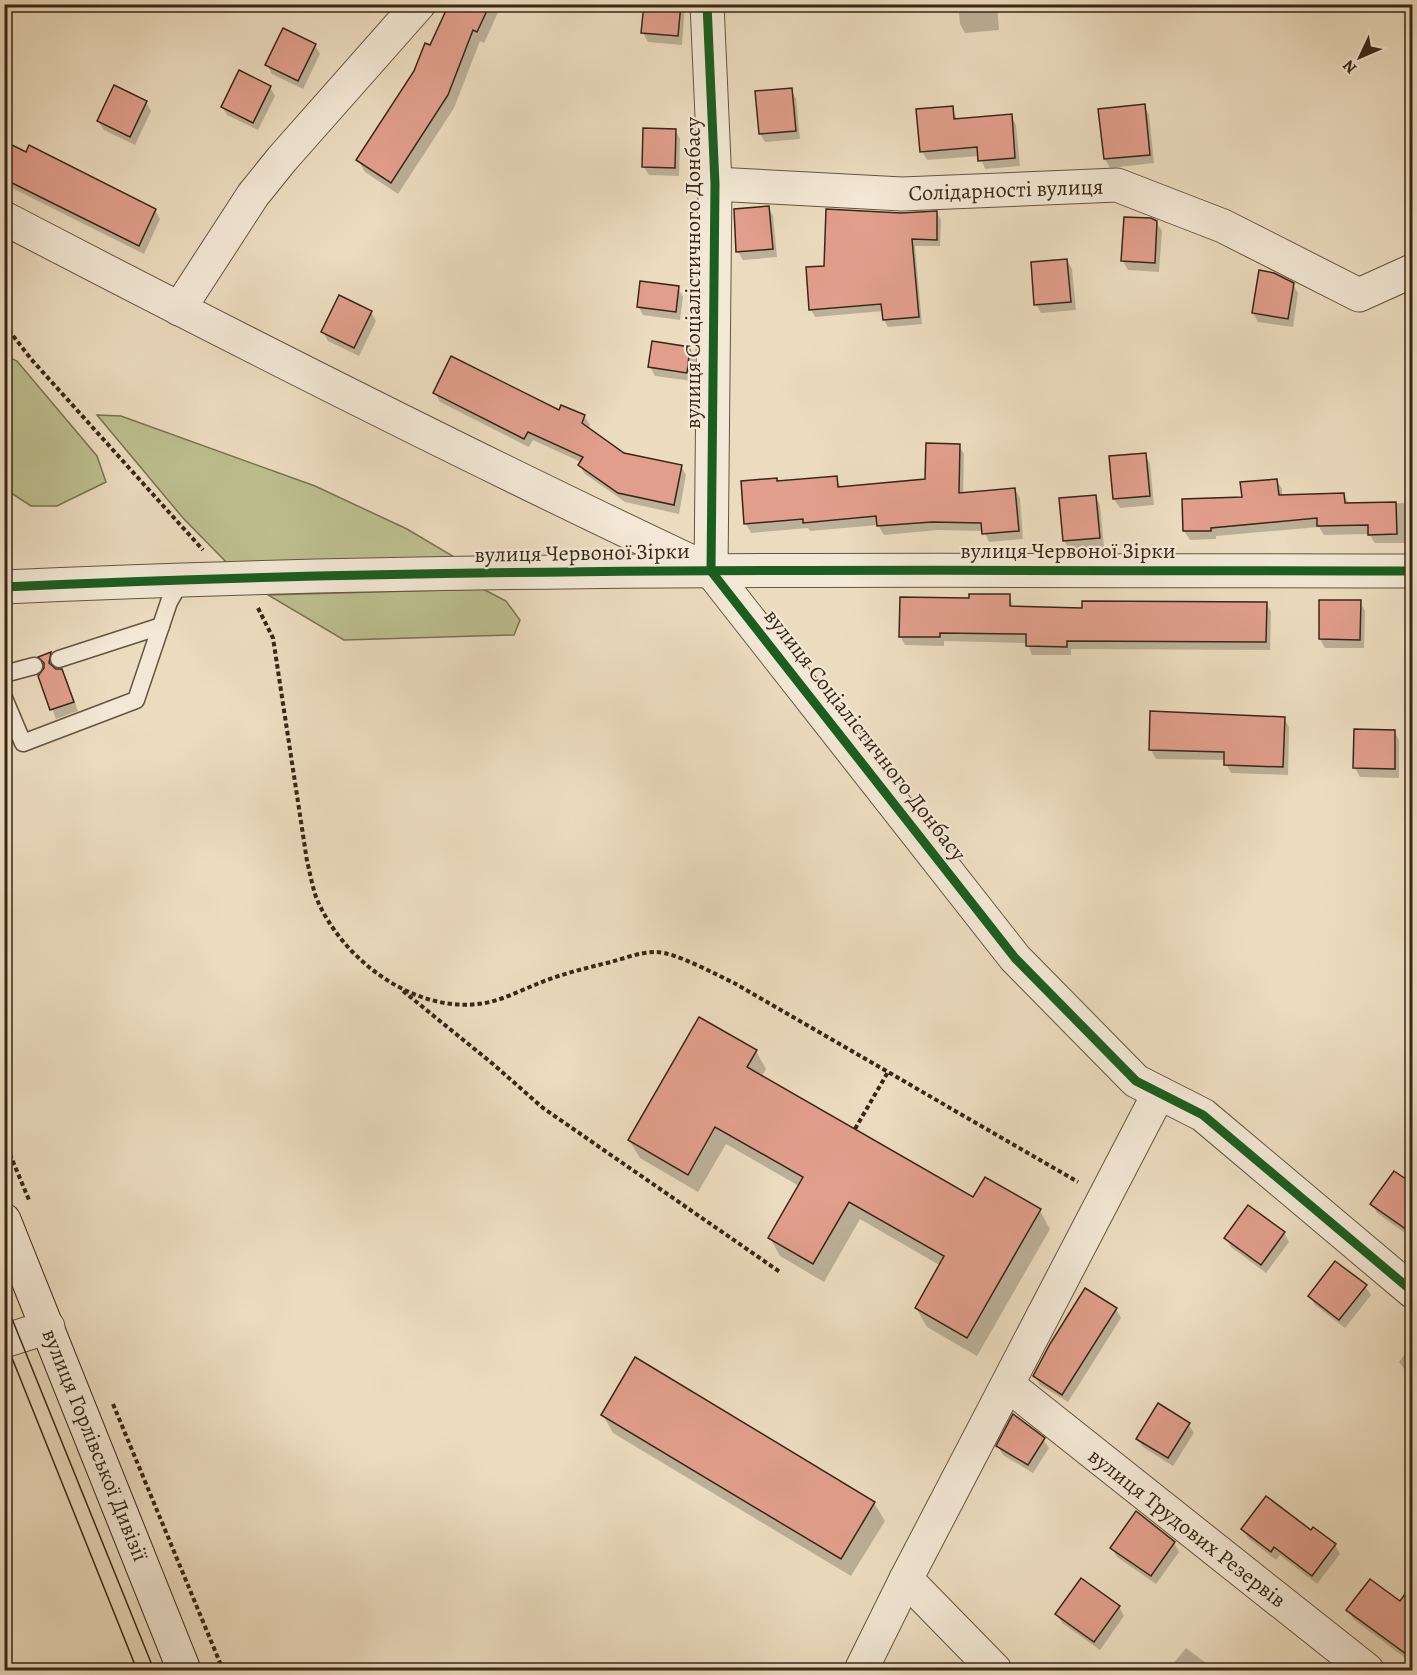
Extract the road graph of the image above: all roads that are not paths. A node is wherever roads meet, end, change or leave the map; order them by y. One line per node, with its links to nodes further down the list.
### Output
1 (419, 4): 6 (street)
2 (707, 4): 3 (street, вулиця Соціалістичного Донбасу)
3 (715, 184): 5 (street, Солідарності вулиця); 7 (street, вулиця Соціалістичного Донбасу)
4 (4, 218): 6 (street)
5 (1413, 271)
6 (178, 309): 7 (street)
7 (711, 570): 8 (street, вулиця Червоної Зірки); 9 (street, вулиця Червоної Зірки); 16 (street, вулиця Соціалістичного Донбасу)
8 (1413, 571)
9 (182, 579): 10 (street, вулиця Червоної Зірки); 11 (lane)
10 (4, 587)
11 (161, 627): 12 (lane); 15 (lane)
12 (59, 659)
13 (34, 666): 14 (lane)
14 (4, 674)
15 (4, 698)
16 (1159, 1093): 18 (street, вулиця Соціалістичного Донбасу); 21 (street)
17 (4, 1220): 19 (street, вулиця Горлівської Дивізії)
18 (1413, 1292)
19 (48, 1327): 20 (street); 23 (street, вулиця Горлівської Дивізії)
20 (4, 1341)
21 (1008, 1385): 22 (street); 26 (street, вулиця Трудових Резервів)
22 (906, 1580): 24 (street); 25 (street)
23 (184, 1671)
24 (861, 1671)
25 (995, 1671)
26 (1367, 1671)

